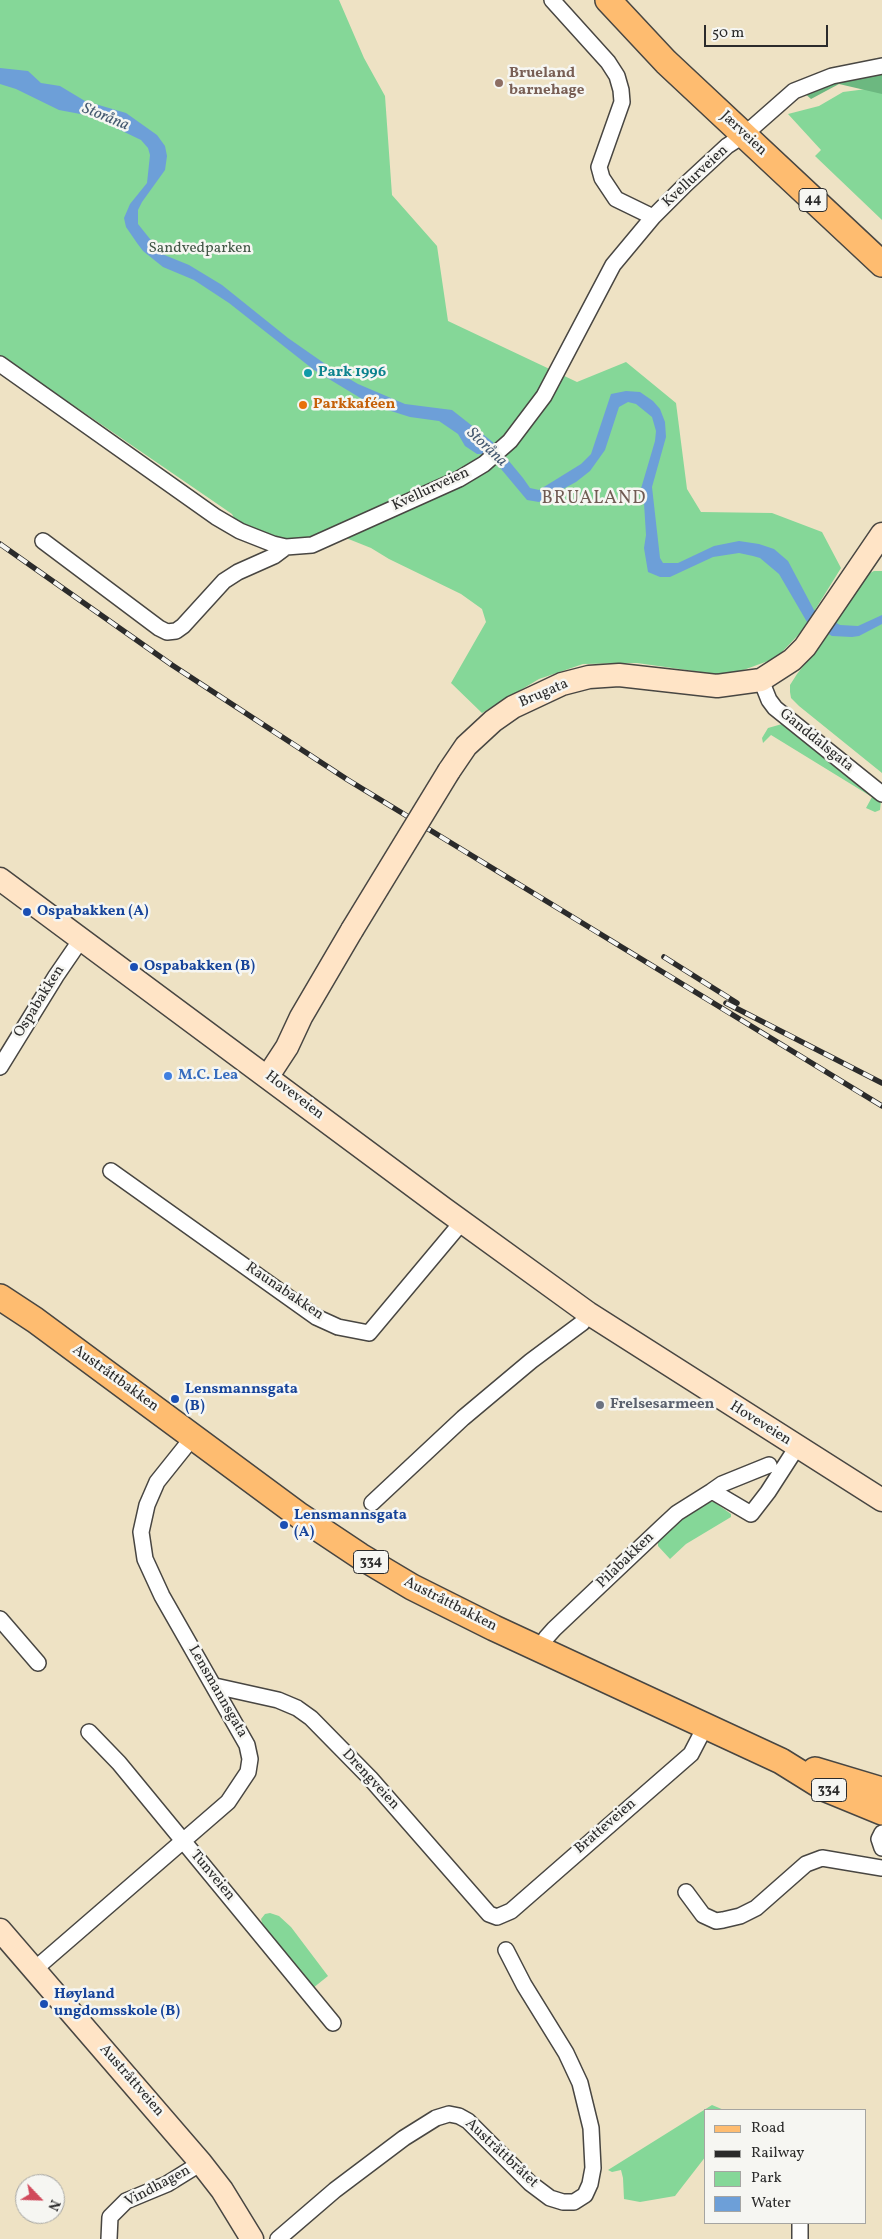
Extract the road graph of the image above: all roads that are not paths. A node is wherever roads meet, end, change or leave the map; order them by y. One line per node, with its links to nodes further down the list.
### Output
1 (552, 0): 6 (street)
2 (608, 0): 5 (main road, Jærveien / 44)
3 (625, 0): 5 (main road, Jærveien / 44)
4 (882, 66): 5 (street, Kvellurveien)
5 (749, 130): 6 (street, Kvellurveien); 7 (main road, Jærveien / 44); 8 (main road, Jærveien / 44)
6 (652, 218): 11 (street, Kvellurveien)
7 (882, 249)
8 (882, 264)
9 (0, 364): 11 (street, Kvellurveien)
10 (43, 541): 11 (street)
11 (286, 547)
12 (878, 547): 13 (main road, Brugata)
13 (761, 680): 14 (street, Ganddalsgata); 18 (main road, Brugata, bridge)
14 (882, 794)
15 (0, 879): 16 (main road, Hoveveien)
16 (82, 938): 17 (street, Ospabakken); 18 (main road, Hoveveien)
17 (0, 1067)
18 (260, 1071): 20 (main road, Hoveveien)
19 (111, 1171): 20 (street, Raunabakken)
20 (462, 1222): 22 (main road, Hoveveien)
21 (0, 1297): 23 (main road, Austråttbakken / 334)
22 (588, 1313): 24 (main road, Hoveveien); 28 (street)
23 (193, 1436): 32 (street, Lensmannsgata); 33 (main road, Austråttbakken / 334)
24 (797, 1447): 26 (street); 27 (main road, Hoveveien)
25 (770, 1465): 26 (street, Pilabakken)
26 (712, 1490): 30 (street, Pilabakken)
27 (882, 1500)
28 (372, 1503)
29 (0, 1619): 31 (street)
30 (546, 1638)
31 (38, 1663)
32 (215, 1686): 39 (street, Lensmannsgata); 43 (street, Drengveien)
33 (705, 1727): 35 (main road, Austråttbakken / 334); 43 (street, Bratteveien)
34 (90, 1732): 39 (street, Tunveien)
35 (781, 1761): 36 (main road, Austråttbakken / 334); 37 (main road, Austråttbakken / 334)
36 (882, 1790)
37 (882, 1812)
38 (882, 1833): 40 (street)
39 (184, 1842): 46 (street, Lensmannsgata); 47 (street, Tunveien)
40 (882, 1848)
41 (882, 1868): 42 (street)
42 (686, 1892)
43 (497, 1917)
44 (0, 1930): 46 (main road, Austråttveien)
45 (506, 1950): 52 (street, Austråttbråtet)
46 (35, 1969): 48 (main road, Austråttveien)
47 (333, 2022)
48 (201, 2163): 50 (street, Vindhagen); 51 (main road, Austråttveien)
49 (800, 2224): 53 (street)
50 (110, 2239)
51 (252, 2239)
52 (278, 2239)
53 (800, 2239)

